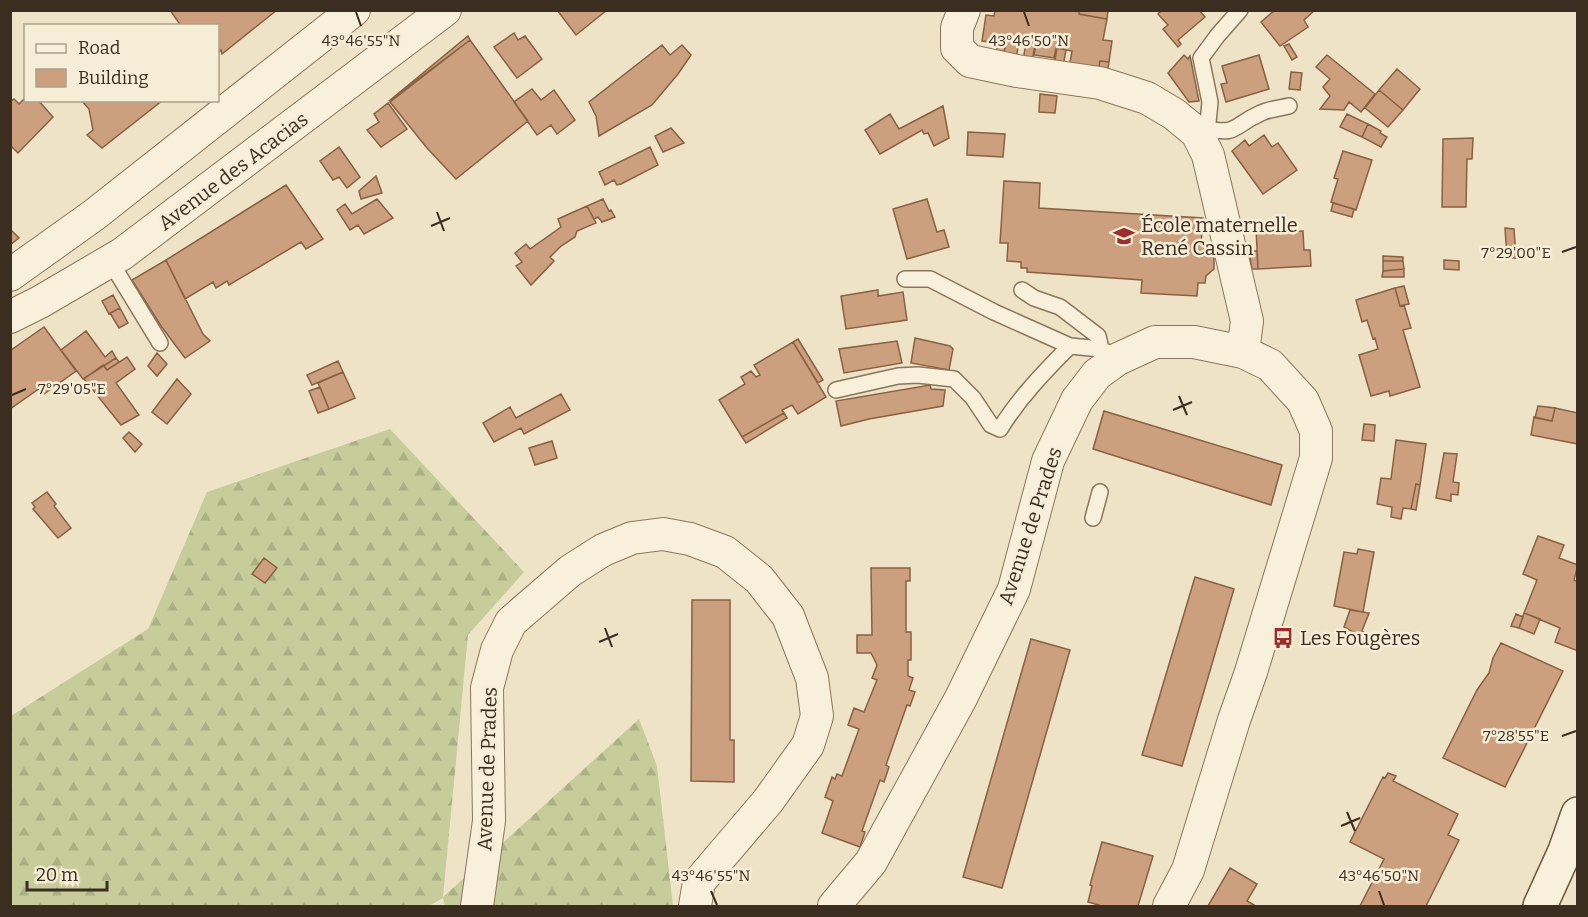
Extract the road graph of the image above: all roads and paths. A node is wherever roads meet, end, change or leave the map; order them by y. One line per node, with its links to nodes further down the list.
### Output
1 (354, 10): 8 (street)
2 (445, 10): 7 (street, Avenue des Acacias)
3 (964, 10): 6 (street)
4 (1240, 10): 6 (lane)
5 (1289, 106): 6 (lane)
6 (1200, 131): 14 (street)
7 (110, 261): 11 (street, Avenue des Acacias); 12 (lane)
8 (10, 275)
9 (905, 279): 13 (lane)
10 (1022, 290): 15 (lane)
11 (10, 316)
12 (160, 343)
13 (1070, 346): 15 (lane); 16 (lane)
14 (1243, 352): 15 (street, Avenue de Prades); 23 (street, Avenue de Prades)
15 (1109, 354): 22 (street, Avenue de Prades)
16 (836, 390)
17 (1100, 492): 18 (lane)
18 (1093, 518)
19 (1578, 814): 24 (street)
20 (477, 906): 21 (street, Avenue de Prades)
21 (695, 906)
22 (834, 906)
23 (1169, 906)
24 (1540, 906)

